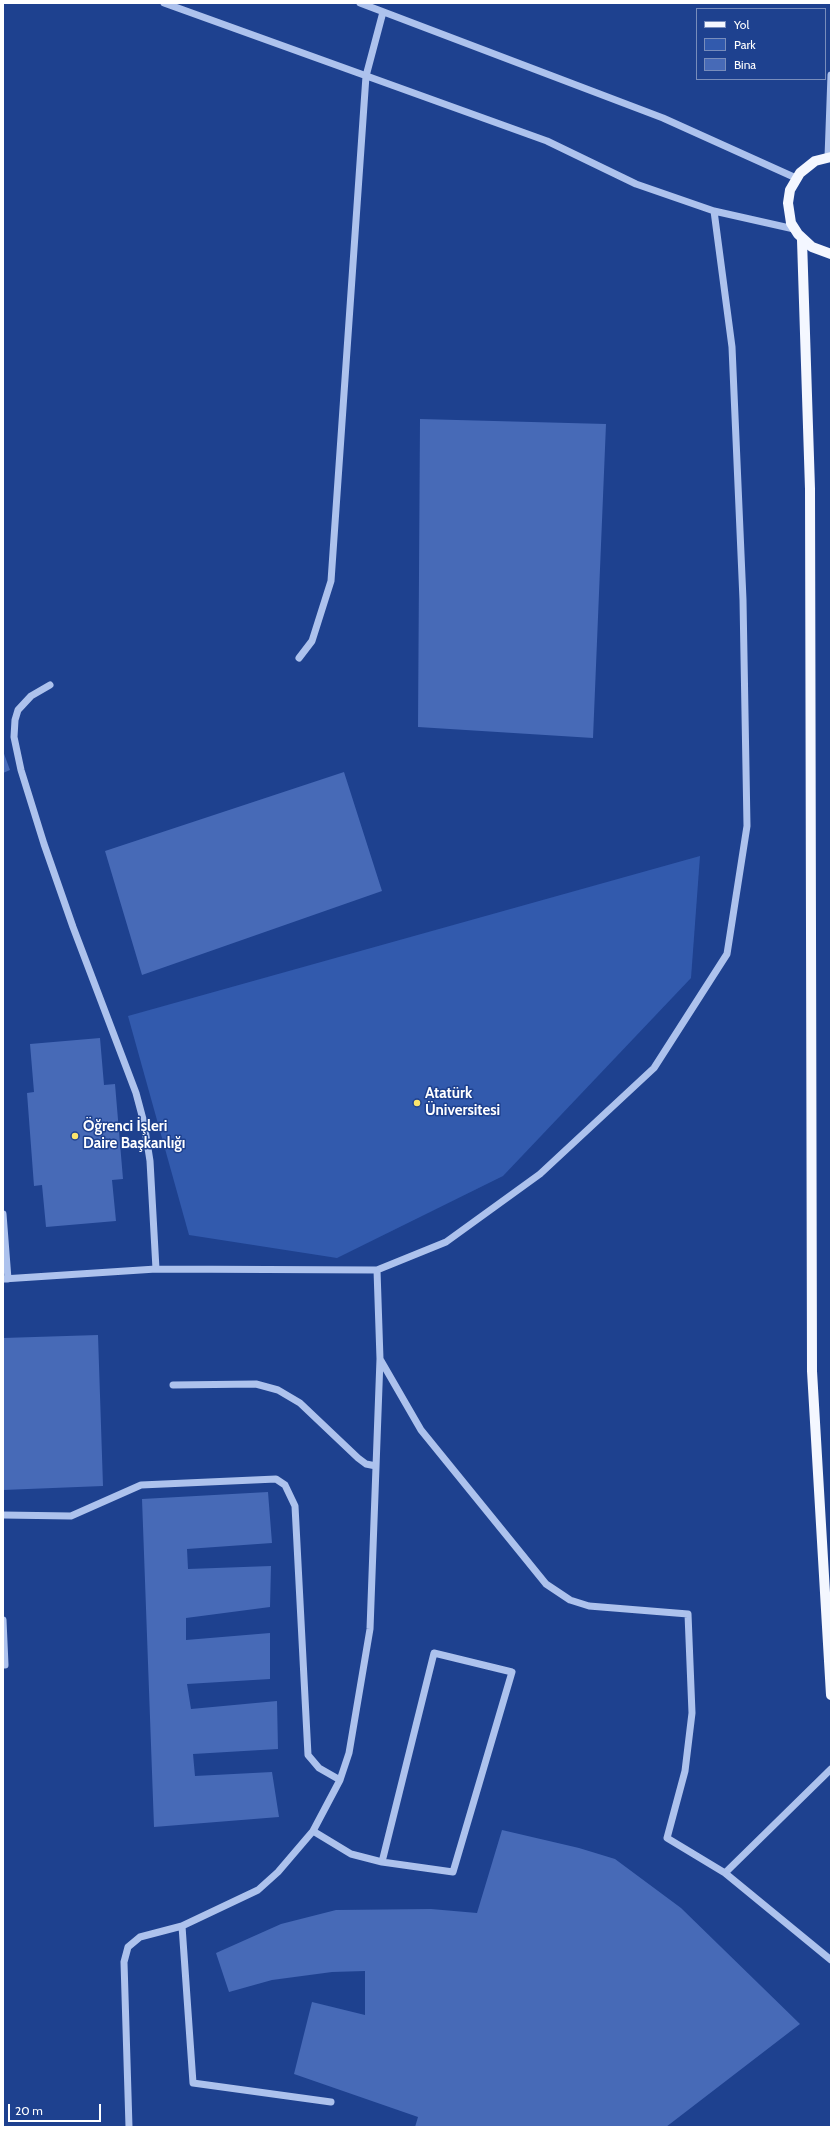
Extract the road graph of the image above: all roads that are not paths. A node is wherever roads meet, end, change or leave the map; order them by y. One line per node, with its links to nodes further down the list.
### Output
1 (164, 3): 5 (street)
2 (360, 3): 3 (street)
3 (383, 12): 5 (street); 7 (street)
4 (831, 75): 6 (street)
5 (366, 76): 8 (street); 12 (street)
6 (829, 157): 7 (main road)
7 (796, 178): 9 (main road)
8 (714, 211): 9 (street); 16 (street)
9 (794, 229): 10 (main road)
10 (802, 240): 11 (main road); 24 (main road)
11 (831, 254)
12 (299, 658)
13 (50, 685): 15 (street)
14 (3, 1214): 17 (street)
15 (156, 1269): 16 (street); 17 (street)
16 (377, 1270): 18 (street)
17 (6, 1279)
18 (380, 1359): 20 (street); 29 (street)
19 (174, 1385): 20 (street)
20 (376, 1466): 26 (street)
21 (3, 1515): 26 (street)
22 (3, 1620): 23 (street)
23 (3, 1665)
24 (831, 1695)
25 (831, 1769): 29 (street)
26 (340, 1780): 27 (street)
27 (313, 1831): 28 (street); 30 (street)
28 (382, 1862): 28 (street)
29 (725, 1873): 31 (street)
30 (182, 1926): 32 (street); 33 (street)
31 (831, 1960)
32 (331, 2102)
33 (129, 2127)

